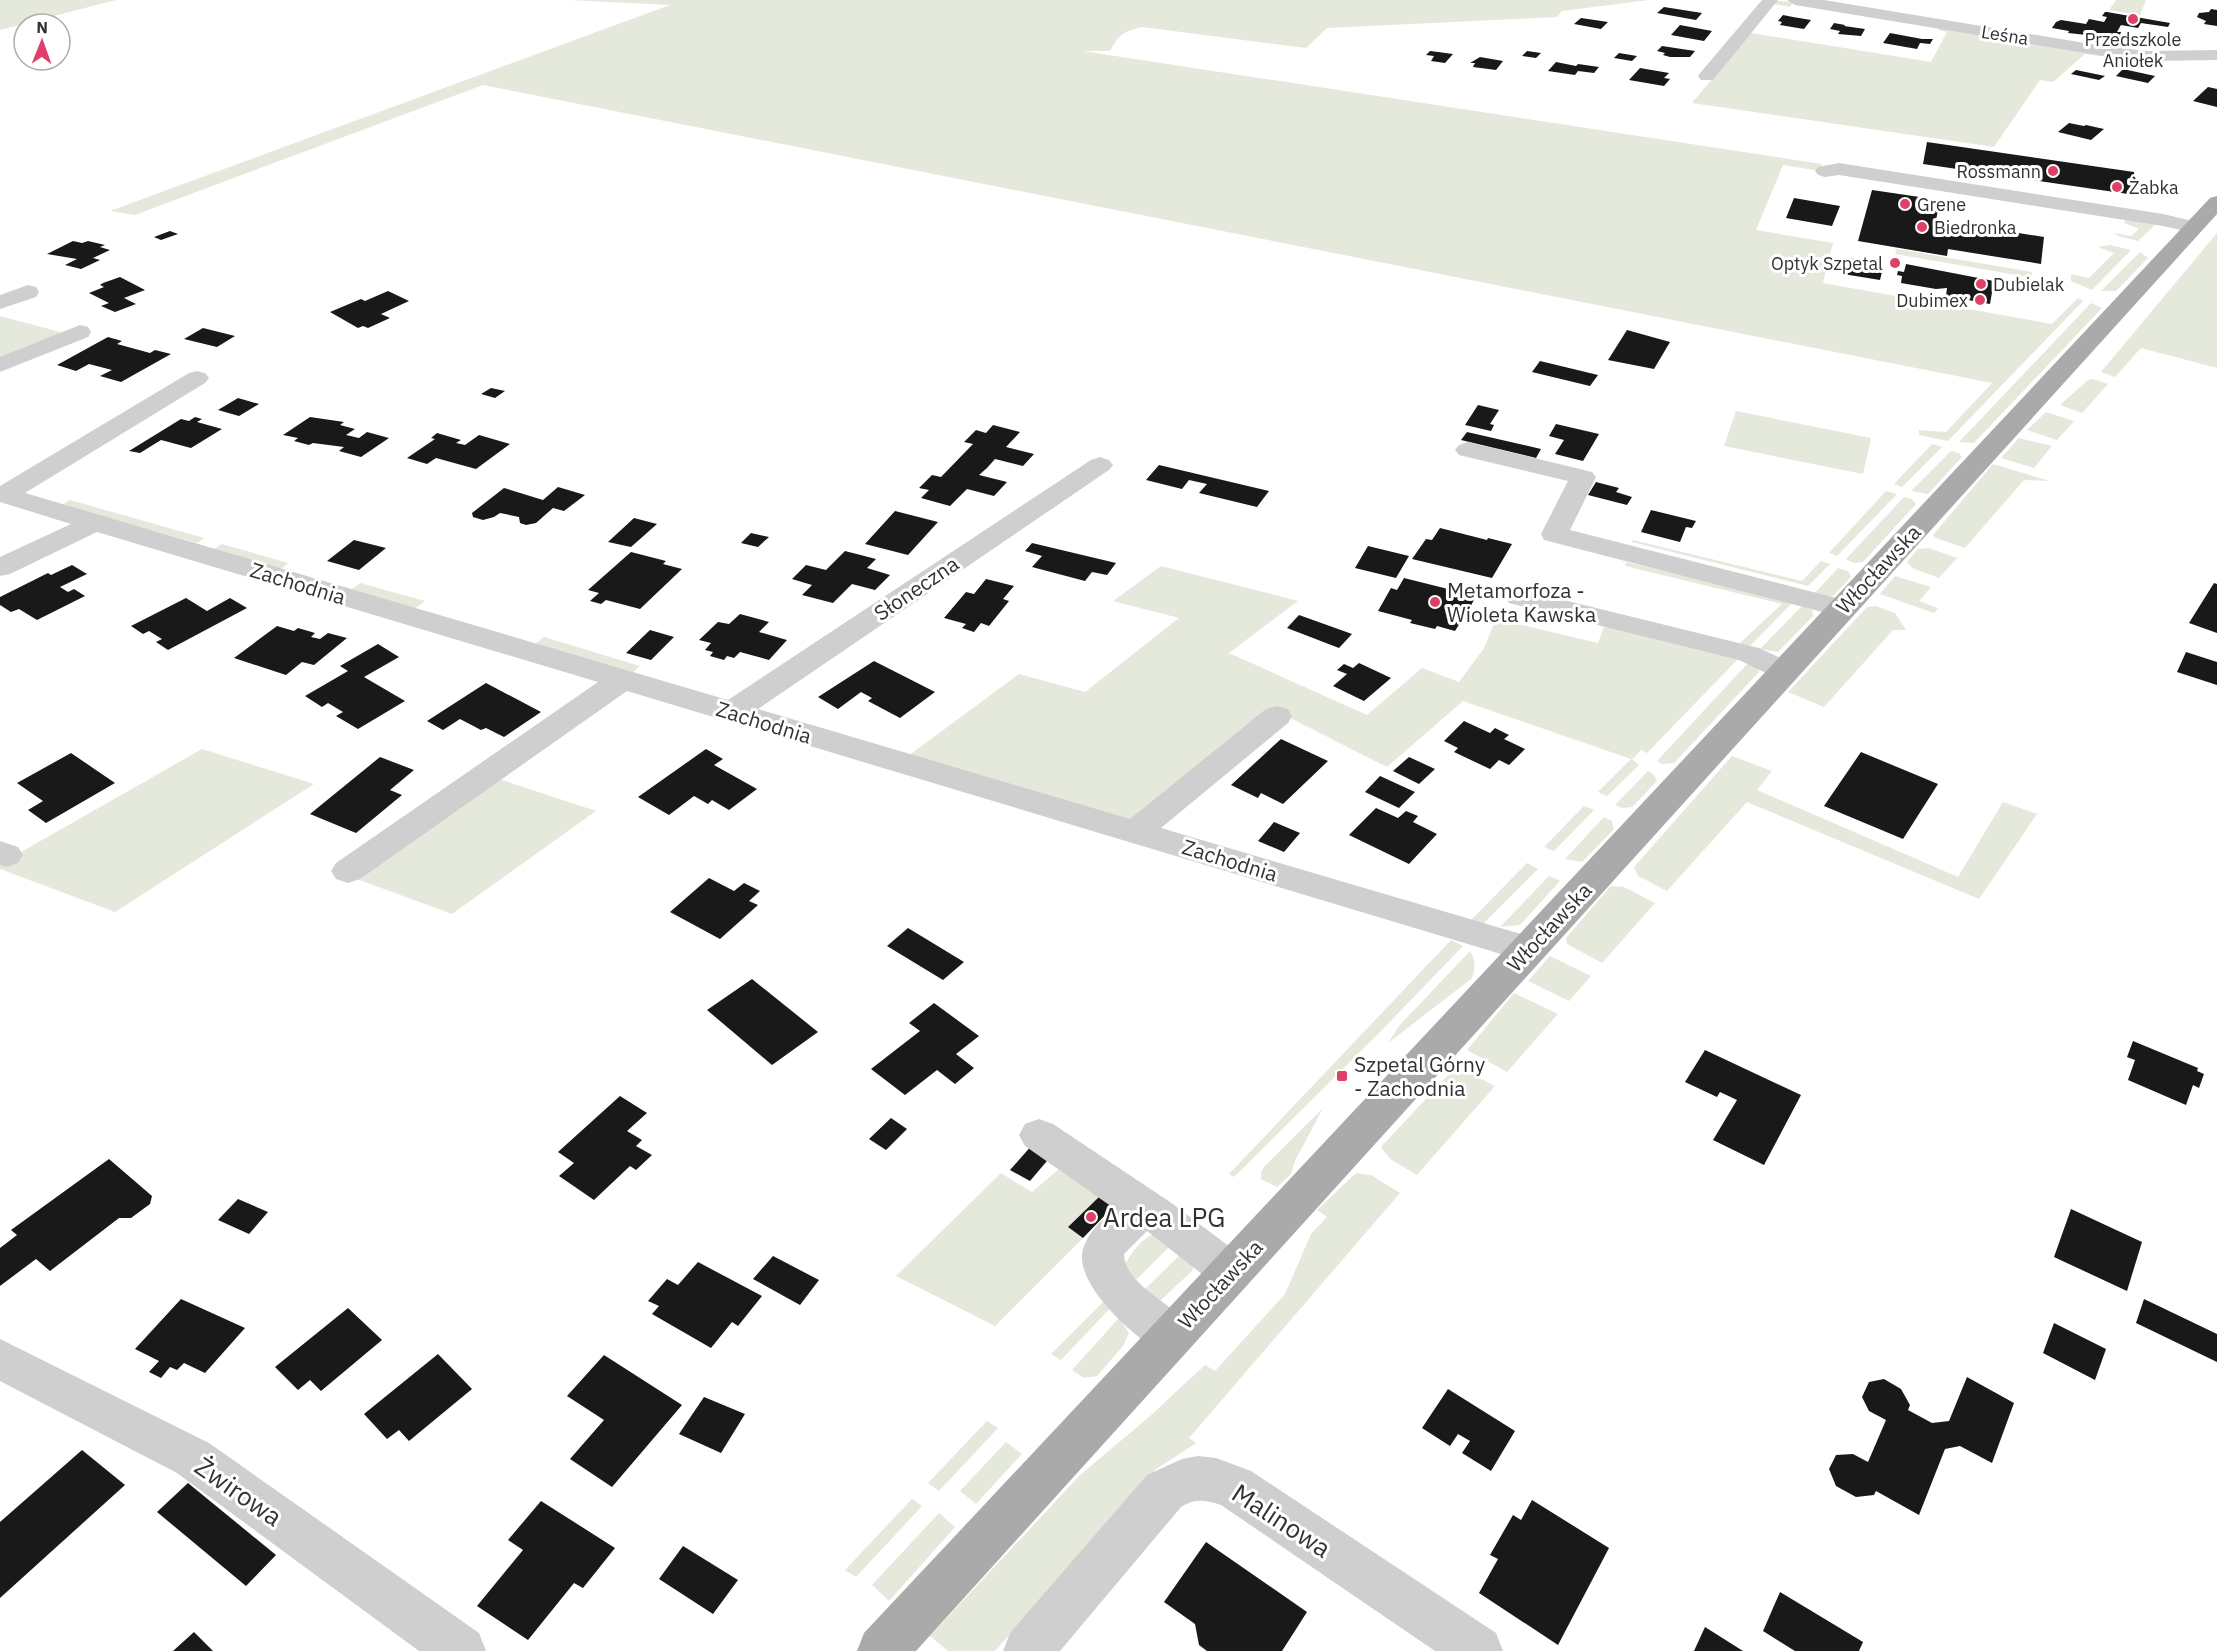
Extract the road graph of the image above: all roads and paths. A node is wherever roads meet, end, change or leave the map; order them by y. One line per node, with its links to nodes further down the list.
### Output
1 (1770, 0): 4 (street)
2 (1795, 0): 3 (street, Leśna)
3 (2217, 55)
4 (1707, 76)
5 (1825, 171): 7 (street)
6 (2217, 202): 7 (main road, Włocławska)
7 (2194, 227): 19 (main road, Włocławska)
8 (28, 292): 9 (street)
9 (0, 302)
10 (80, 332): 11 (street)
11 (0, 365)
12 (197, 378): 15 (street)
13 (1468, 450): 19 (street)
14 (1100, 465): 22 (street, Słoneczna)
15 (1, 494): 16 (street, Zachodnia)
16 (96, 522): 17 (street); 21 (street, Zachodnia)
17 (0, 568)
18 (1519, 597): 20 (street)
19 (1842, 608): 20 (main road, Włocławska)
20 (1785, 670): 26 (main road, Włocławska)
21 (622, 680): 22 (street, Zachodnia); 25 (street)
22 (732, 712): 24 (street, Zachodnia)
23 (1277, 716): 24 (street)
24 (1134, 832): 26 (street, Zachodnia)
25 (348, 871)
26 (1528, 949): 29 (main road, Włocławska)
27 (1040, 1135): 28 (street)
28 (1155, 1214): 29 (street); 30 (street)
29 (1232, 1272): 30 (main road, Włocławska)
30 (1171, 1337): 32 (main road, Włocławska)
31 (0, 1359): 33 (street, Żwirowa)
32 (897, 1646)
33 (461, 1651)
34 (1028, 1651): 35 (street, Malinowa)
35 (1478, 1651)

